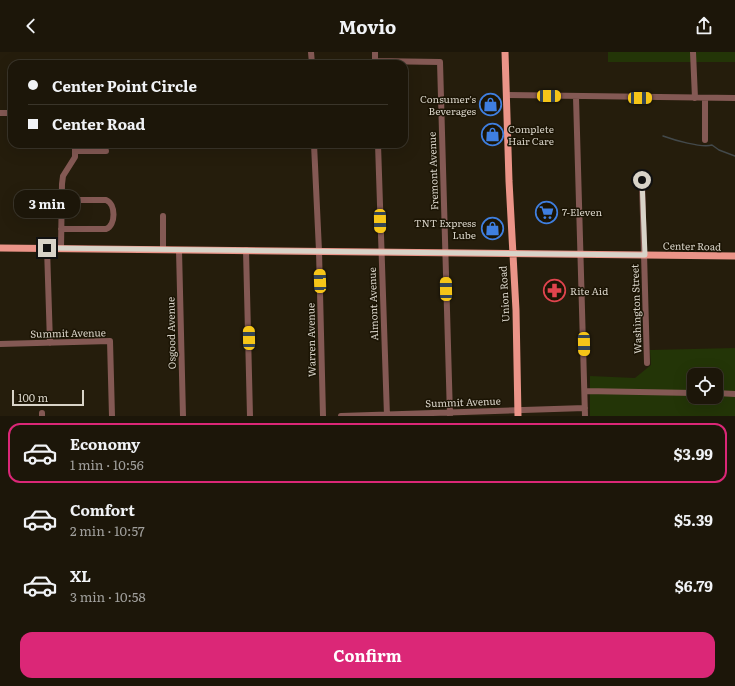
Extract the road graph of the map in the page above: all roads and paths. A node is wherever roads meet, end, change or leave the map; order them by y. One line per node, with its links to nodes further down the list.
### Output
1 (505, 52): 4 (main road, Union Road)
2 (693, 52): 6 (street)
3 (408, 62): 26 (street, Fremont Avenue)
4 (506, 95): 5 (street); 27 (main road, Union Road)
5 (576, 97): 6 (street); 28 (street)
6 (695, 98): 7 (street)
7 (705, 98): 8 (street); 9 (street)
8 (735, 98)
9 (705, 140)
10 (314, 148): 24 (street, Warren Avenue)
11 (378, 148): 25 (street, Almont Avenue)
12 (75, 151): 13 (street); 15 (street)
13 (106, 151)
14 (642, 180): 29 (street, Washington Street)
15 (62, 200): 17 (street); 17 (street)
16 (163, 216): 21 (street)
17 (61, 229): 20 (street)
18 (0, 248): 19 (main road, Center Road)
19 (47, 248): 20 (main road, Center Road); 31 (street)
20 (61, 248): 21 (main road, Center Road)
21 (162, 250): 22 (main road, Center Road)
22 (179, 250): 23 (main road, Center Road); 43 (street, Osgood Avenue)
23 (246, 250): 24 (main road, Center Road); 44 (street)
24 (319, 251): 25 (main road, Center Road); 45 (street, Warren Avenue)
25 (381, 252): 26 (main road, Center Road); 41 (street, Almont Avenue)
26 (446, 253): 27 (main road, Center Road); 40 (street, Fremont Avenue)
27 (512, 254): 28 (main road, Center Road); 39 (main road, Union Road)
28 (580, 254): 29 (main road, Center Road); 34 (street)
29 (645, 255): 30 (main road, Center Road); 33 (street, Washington Street)
30 (735, 256)
31 (50, 343): 32 (street, Summit Avenue); 42 (street, Summit Avenue)
32 (0, 344)
33 (647, 363)
34 (585, 390): 35 (street); 38 (street)
35 (687, 393)
36 (723, 393): 37 (street)
37 (735, 394)
38 (585, 408): 39 (street, Summit Avenue); 47 (street)
39 (518, 413): 40 (street, Summit Avenue)
40 (450, 414): 41 (street, Summit Avenue)
41 (387, 415): 46 (street, Summit Avenue)
42 (112, 416)
43 (183, 416)
44 (250, 416)
45 (323, 416)
46 (341, 416)
47 (585, 416)

